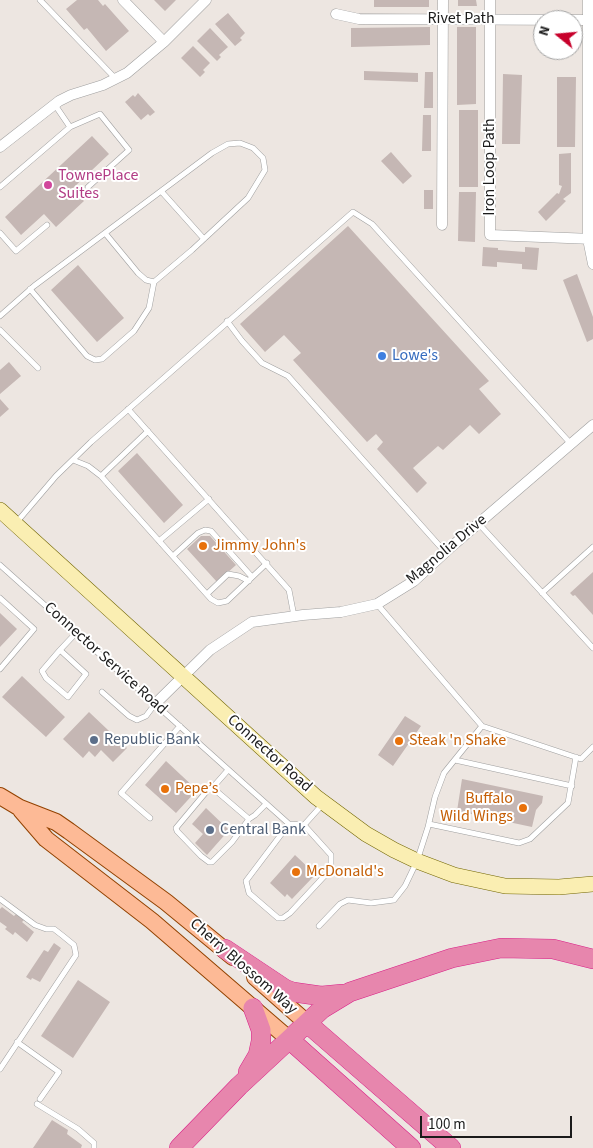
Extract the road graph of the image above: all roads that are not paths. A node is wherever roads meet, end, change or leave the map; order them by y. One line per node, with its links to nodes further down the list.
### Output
1 (40, 0): 12 (lane)
2 (123, 0): 11 (street)
3 (206, 0): 11 (street)
4 (443, 0): 8 (street)
5 (490, 0): 9 (street, Iron Loop Path)
6 (588, 0): 10 (street)
7 (336, 14): 8 (street, Rivet Path)
8 (443, 19): 9 (street, Rivet Path); 21 (street)
9 (490, 19): 10 (street, Rivet Path); 25 (street, Iron Loop Path)
10 (587, 20): 13 (street)
11 (164, 42): 12 (street)
12 (116, 79): 14 (street)
13 (590, 80): 25 (street)
14 (54, 104): 15 (lane); 16 (street)
15 (70, 126): 17 (lane); 18 (lane)
16 (0, 148)
17 (0, 187)
18 (88, 187)
19 (161, 191): 23 (lane); 24 (lane); 24 (lane)
20 (47, 225): 22 (lane)
21 (442, 225)
22 (0, 233)
23 (105, 233): 27 (lane); 28 (lane)
24 (204, 238): 27 (lane)
25 (591, 239): 26 (street)
26 (593, 264)
27 (154, 282): 28 (lane)
28 (30, 289): 29 (lane)
29 (0, 316)
30 (227, 321): 33 (lane); 36 (lane); 45 (lane)
31 (0, 330): 32 (lane)
32 (38, 368)
33 (128, 409): 35 (lane); 37 (lane)
34 (593, 425): 36 (street, Magnolia Drive)
35 (148, 431): 38 (lane); 39 (lane)
36 (571, 444): 42 (street, Magnolia Drive)
37 (74, 460): 38 (lane); 41 (lane)
38 (101, 476): 43 (lane)
39 (209, 499): 43 (lane); 47 (lane)
40 (0, 510): 41 (main road, Connector Road)
41 (15, 523): 59 (main road, Connector Road)
42 (479, 524): 45 (street, Magnolia Drive); 50 (lane)
43 (159, 541): 46 (lane)
44 (593, 548): 50 (lane)
45 (445, 553): 53 (street, Magnolia Drive)
46 (173, 556): 49 (lane); 51 (lane)
47 (267, 563): 49 (lane); 54 (lane)
48 (0, 565): 55 (lane, Connector Service Road)
49 (250, 579): 51 (lane); 51 (lane)
50 (542, 593): 56 (lane)
51 (206, 594)
52 (0, 598): 58 (lane)
53 (377, 604): 54 (street, Magnolia Drive); 63 (lane)
54 (294, 616): 59 (street, Magnolia Drive)
55 (76, 633): 57 (lane); 61 (lane, Connector Service Road)
56 (593, 648)
57 (60, 650): 57 (lane)
58 (0, 669)
59 (183, 676): 61 (street, Magnolia Drive); 71 (main road, Connector Road)
60 (102, 692): 61 (lane)
61 (155, 704): 62 (lane, Connector Service Road)
62 (180, 726): 67 (lane, Connector Service Road); 74 (lane)
63 (482, 726): 65 (lane); 66 (lane)
64 (593, 747): 65 (lane)
65 (576, 757): 68 (lane)
66 (455, 760): 68 (lane); 77 (lane)
67 (228, 770): 69 (lane); 72 (lane, Connector Service Road)
68 (572, 786): 77 (lane)
69 (214, 787): 75 (lane); 75 (lane)
70 (0, 796): 73 (main road, Cherry Blossom Way)
71 (324, 803): 78 (lane); 79 (main road, Connector Road)
72 (266, 804): 75 (lane); 76 (lane, Connector Service Road)
73 (20, 808): 83 (main road, Cherry Blossom Way); 86 (main road, Cherry Blossom Way)
74 (150, 818)
75 (248, 819)
76 (289, 824): 78 (lane); 78 (lane)
77 (429, 824): 79 (lane)
78 (304, 825)
79 (417, 861): 80 (main road, Connector Road); 82 (lane)
80 (593, 884)
81 (0, 899): 89 (lane)
82 (319, 926)
83 (225, 949): 85 (highway); 87 (main road, Cherry Blossom Way)
84 (593, 959): 85 (highway)
85 (350, 992): 87 (highway)
86 (253, 1008): 88 (main road, Cherry Blossom Way); 91 (highway)
87 (307, 1023): 88 (highway); 95 (highway, Cherry Blossom Way)
88 (290, 1040): 91 (highway); 94 (highway, Cherry Blossom Way)
89 (17, 1042): 90 (lane); 92 (lane)
90 (0, 1069)
91 (240, 1086): 93 (highway)
92 (94, 1148)
93 (179, 1148)
94 (411, 1148)
95 (451, 1148)

